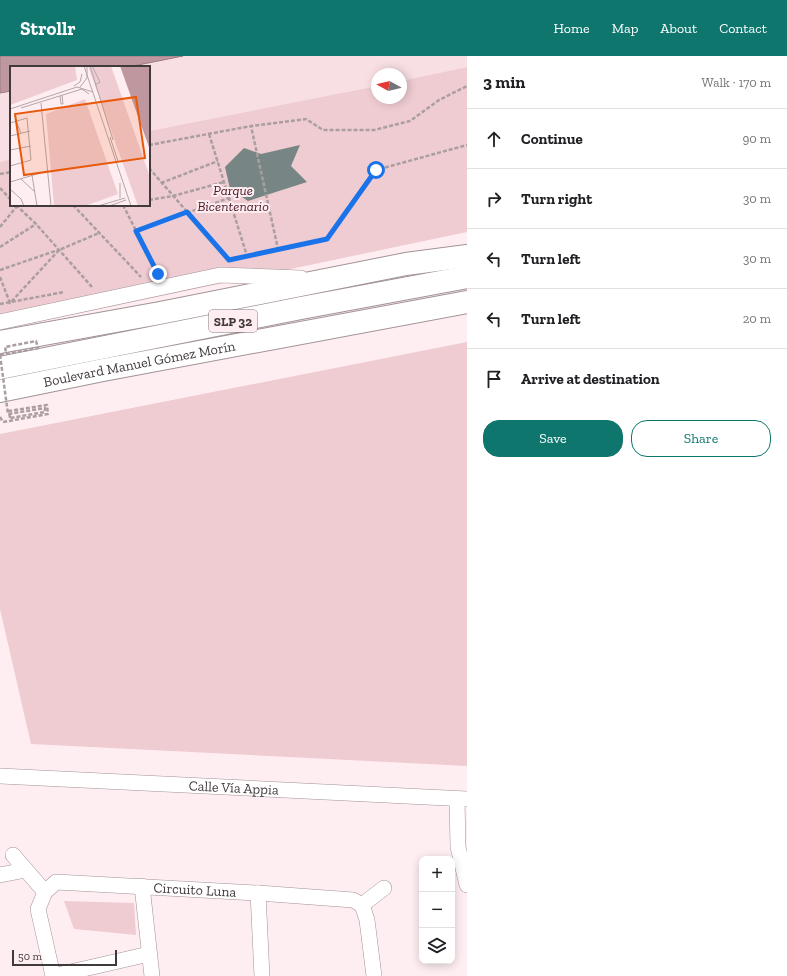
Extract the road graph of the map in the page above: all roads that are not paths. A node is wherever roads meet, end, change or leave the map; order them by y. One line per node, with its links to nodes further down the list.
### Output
1 (467, 256): 3 (main road)
2 (467, 277): 6 (main road, Boulevard Manuel Gómez Morín / SLP 32)
3 (330, 279): 5 (street); 6 (main road)
4 (467, 302): 7 (main road, Boulevard Manuel Gómez Morín / SLP 32)
5 (0, 322)
6 (2, 354)
7 (0, 391)
8 (0, 776): 9 (street, Calle Vía Appia)
9 (462, 799): 13 (street)
10 (13, 855): 11 (street)
11 (26, 870): 12 (street); 16 (street)
12 (0, 875)
13 (467, 885)
14 (142, 886): 16 (street, Circuito Luna); 17 (street, Circuito Luna); 19 (street)
15 (384, 888): 18 (street)
16 (45, 892): 20 (street)
17 (258, 893): 18 (street, Circuito Luna); 22 (street)
18 (362, 905): 23 (street)
19 (149, 954): 20 (street); 21 (street)
20 (53, 976)
21 (152, 976)
22 (262, 976)
23 (374, 976)

